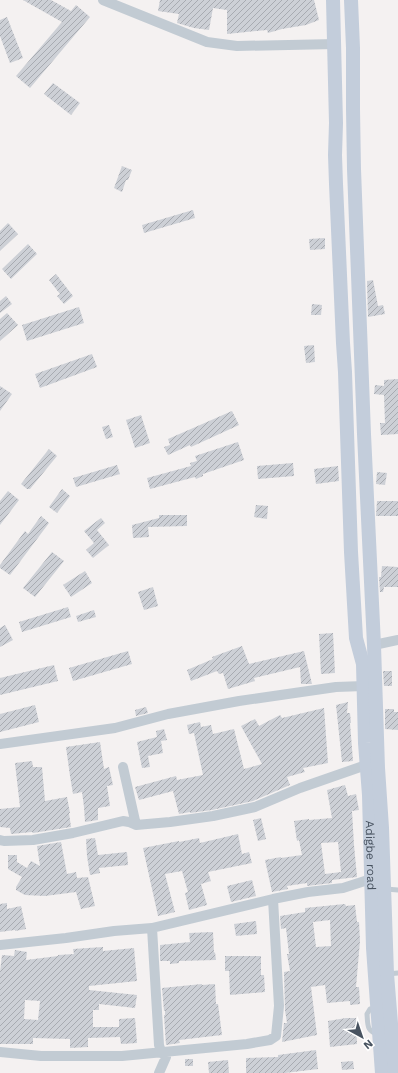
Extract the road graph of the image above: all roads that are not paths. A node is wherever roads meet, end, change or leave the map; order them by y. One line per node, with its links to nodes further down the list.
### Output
1 (103, 0): 4 (street)
2 (333, 0): 4 (main road, Adigbe road)
3 (350, 0): 6 (main road, Adigbe road)
4 (335, 44): 7 (main road, Adigbe road)
5 (398, 640): 6 (street)
6 (374, 645): 14 (main road, Adigbe road)
7 (364, 686): 8 (street); 9 (main road, Adigbe road)
8 (0, 744)
9 (366, 765): 11 (street); 13 (main road, Adigbe road)
10 (123, 767): 11 (street)
11 (136, 825): 12 (street)
12 (0, 840)
13 (371, 879): 15 (street); 22 (main road, Adigbe road)
14 (391, 890): 18 (main road, Adigbe road)
15 (273, 900): 16 (street); 20 (street)
16 (152, 928): 17 (street); 20 (street)
17 (0, 945)
18 (392, 973): 23 (main road, Adigbe road)
19 (0, 1052): 20 (street)
20 (161, 1052): 21 (street)
21 (159, 1073)
22 (382, 1073)
23 (395, 1073)

